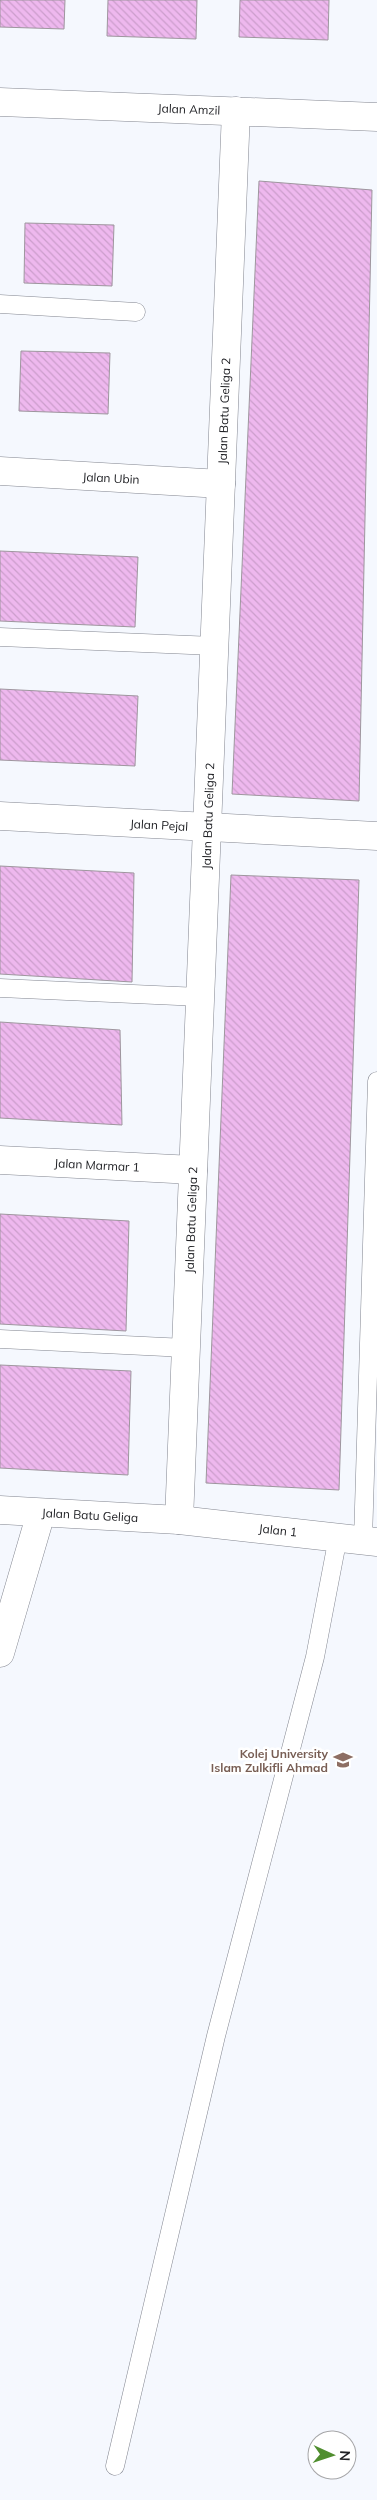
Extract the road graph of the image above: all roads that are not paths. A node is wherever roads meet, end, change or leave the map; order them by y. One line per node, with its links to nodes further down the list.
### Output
1 (0, 102): 2 (street, Jalan Amzil)
2 (236, 111): 3 (street, Jalan Amzil); 7 (street, Jalan Batu Geliga 2)
3 (377, 117)
4 (0, 304): 5 (lane)
5 (136, 312)
6 (0, 471): 7 (street, Jalan Ubin)
7 (221, 484): 9 (street, Jalan Batu Geliga 2)
8 (0, 637): 9 (lane)
9 (214, 646): 11 (street, Jalan Batu Geliga 2)
10 (0, 816): 11 (street, Jalan Pejal)
11 (207, 827): 12 (street, Jalan Pejal); 14 (street, Jalan Batu Geliga 2)
12 (377, 836)
13 (0, 988): 14 (lane)
14 (200, 997): 17 (street, Jalan Batu Geliga 2)
15 (377, 1081): 23 (lane)
16 (0, 1160): 17 (street, Jalan Marmar 1)
17 (193, 1170): 19 (street, Jalan Batu Geliga 2)
18 (0, 1339): 19 (lane)
19 (186, 1348): 22 (street, Jalan Batu Geliga 2)
20 (0, 1510): 21 (street, Jalan Batu Geliga)
21 (41, 1513): 22 (street, Jalan Batu Geliga); 24 (street)
22 (179, 1520): 23 (street, Jalan 1)
23 (359, 1540): 25 (lane)
24 (0, 1653)
25 (115, 2466)

